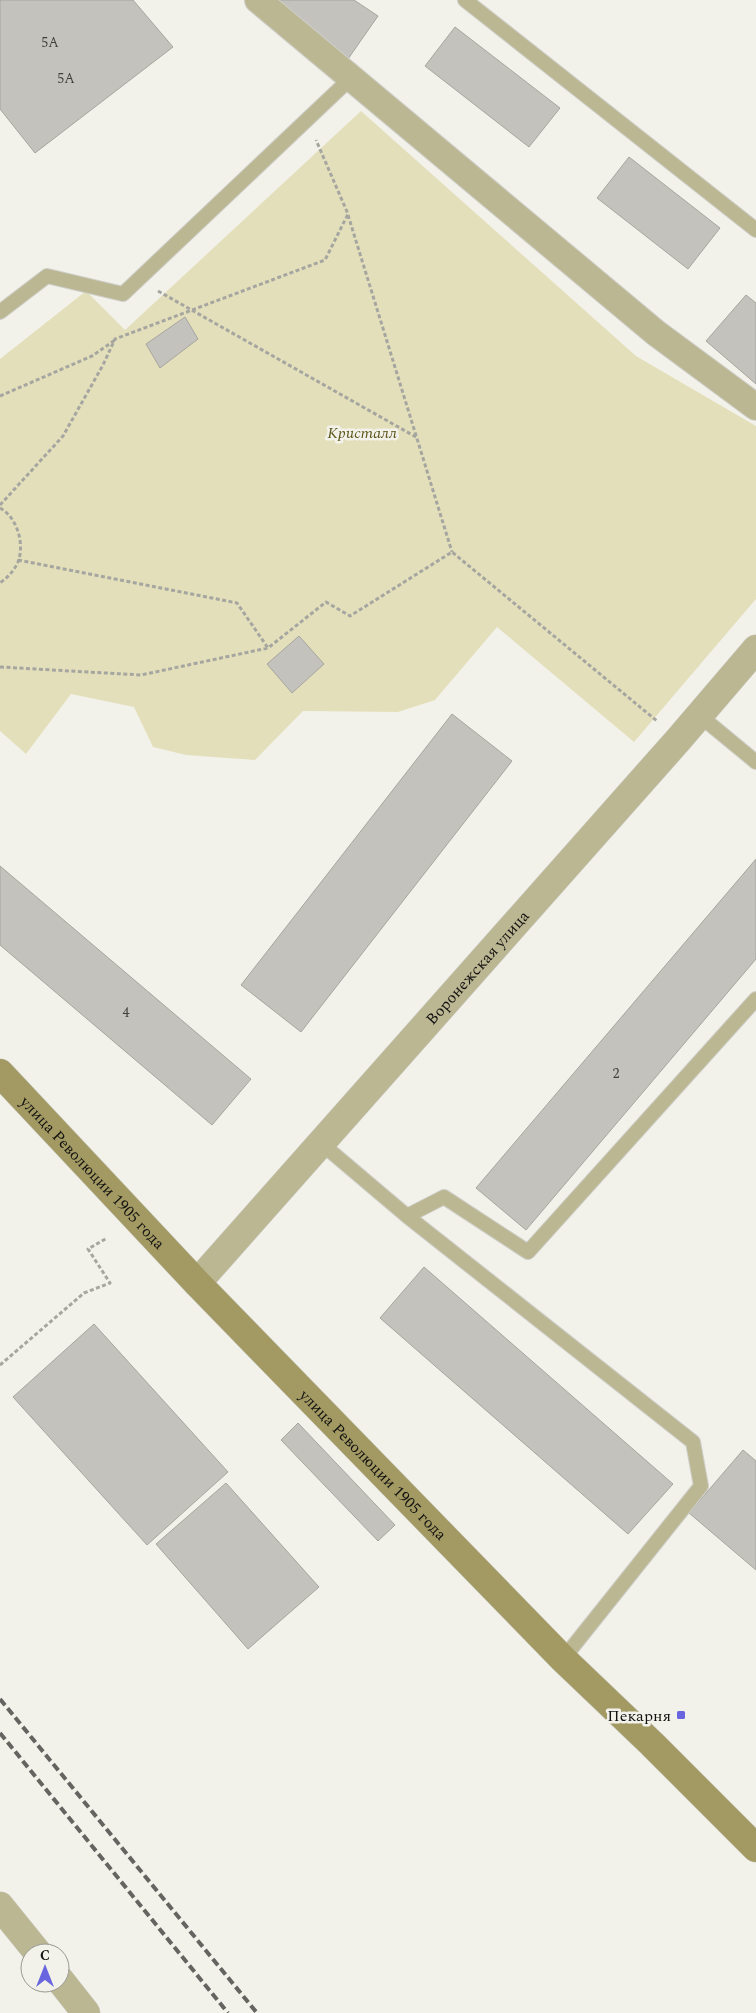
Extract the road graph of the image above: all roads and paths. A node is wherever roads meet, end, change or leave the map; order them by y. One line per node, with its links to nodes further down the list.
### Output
1 (258, 0): 3 (street)
2 (465, 0): 6 (lane)
3 (351, 78): 4 (lane); 12 (street)
4 (307, 119): 5 (path); 7 (lane)
5 (348, 214): 8 (path); 13 (path)
6 (756, 230)
7 (138, 279): 8 (path); 9 (lane)
8 (191, 310): 10 (path); 13 (path)
9 (0, 312)
10 (115, 340): 11 (path); 14 (path)
11 (0, 396)
12 (756, 407)
13 (416, 437): 15 (path)
14 (0, 507): 16 (path)
15 (452, 552): 18 (path); 22 (path)
16 (18, 560): 17 (path); 18 (path)
17 (0, 583)
18 (268, 648): 20 (path)
19 (756, 649): 21 (street, Воронежская улица)
20 (0, 667)
21 (699, 716): 22 (street, Воронежская улица); 23 (lane)
22 (679, 739): 26 (street, Воронежская улица)
23 (756, 762)
24 (756, 999): 27 (lane)
25 (0, 1073): 29 (main road, улица Революции 1905 года)
26 (322, 1144): 27 (lane); 29 (street, Воронежская улица)
27 (408, 1216): 31 (lane)
28 (107, 1238): 30 (path)
29 (197, 1283): 31 (main road, улица Революции 1905 года)
30 (0, 1365)
31 (563, 1659): 32 (main road, улица Революции 1905 года)
32 (756, 1848)
33 (0, 1906): 34 (street)
34 (30, 1943)
35 (70, 1993): 36 (street)
36 (86, 2013)

